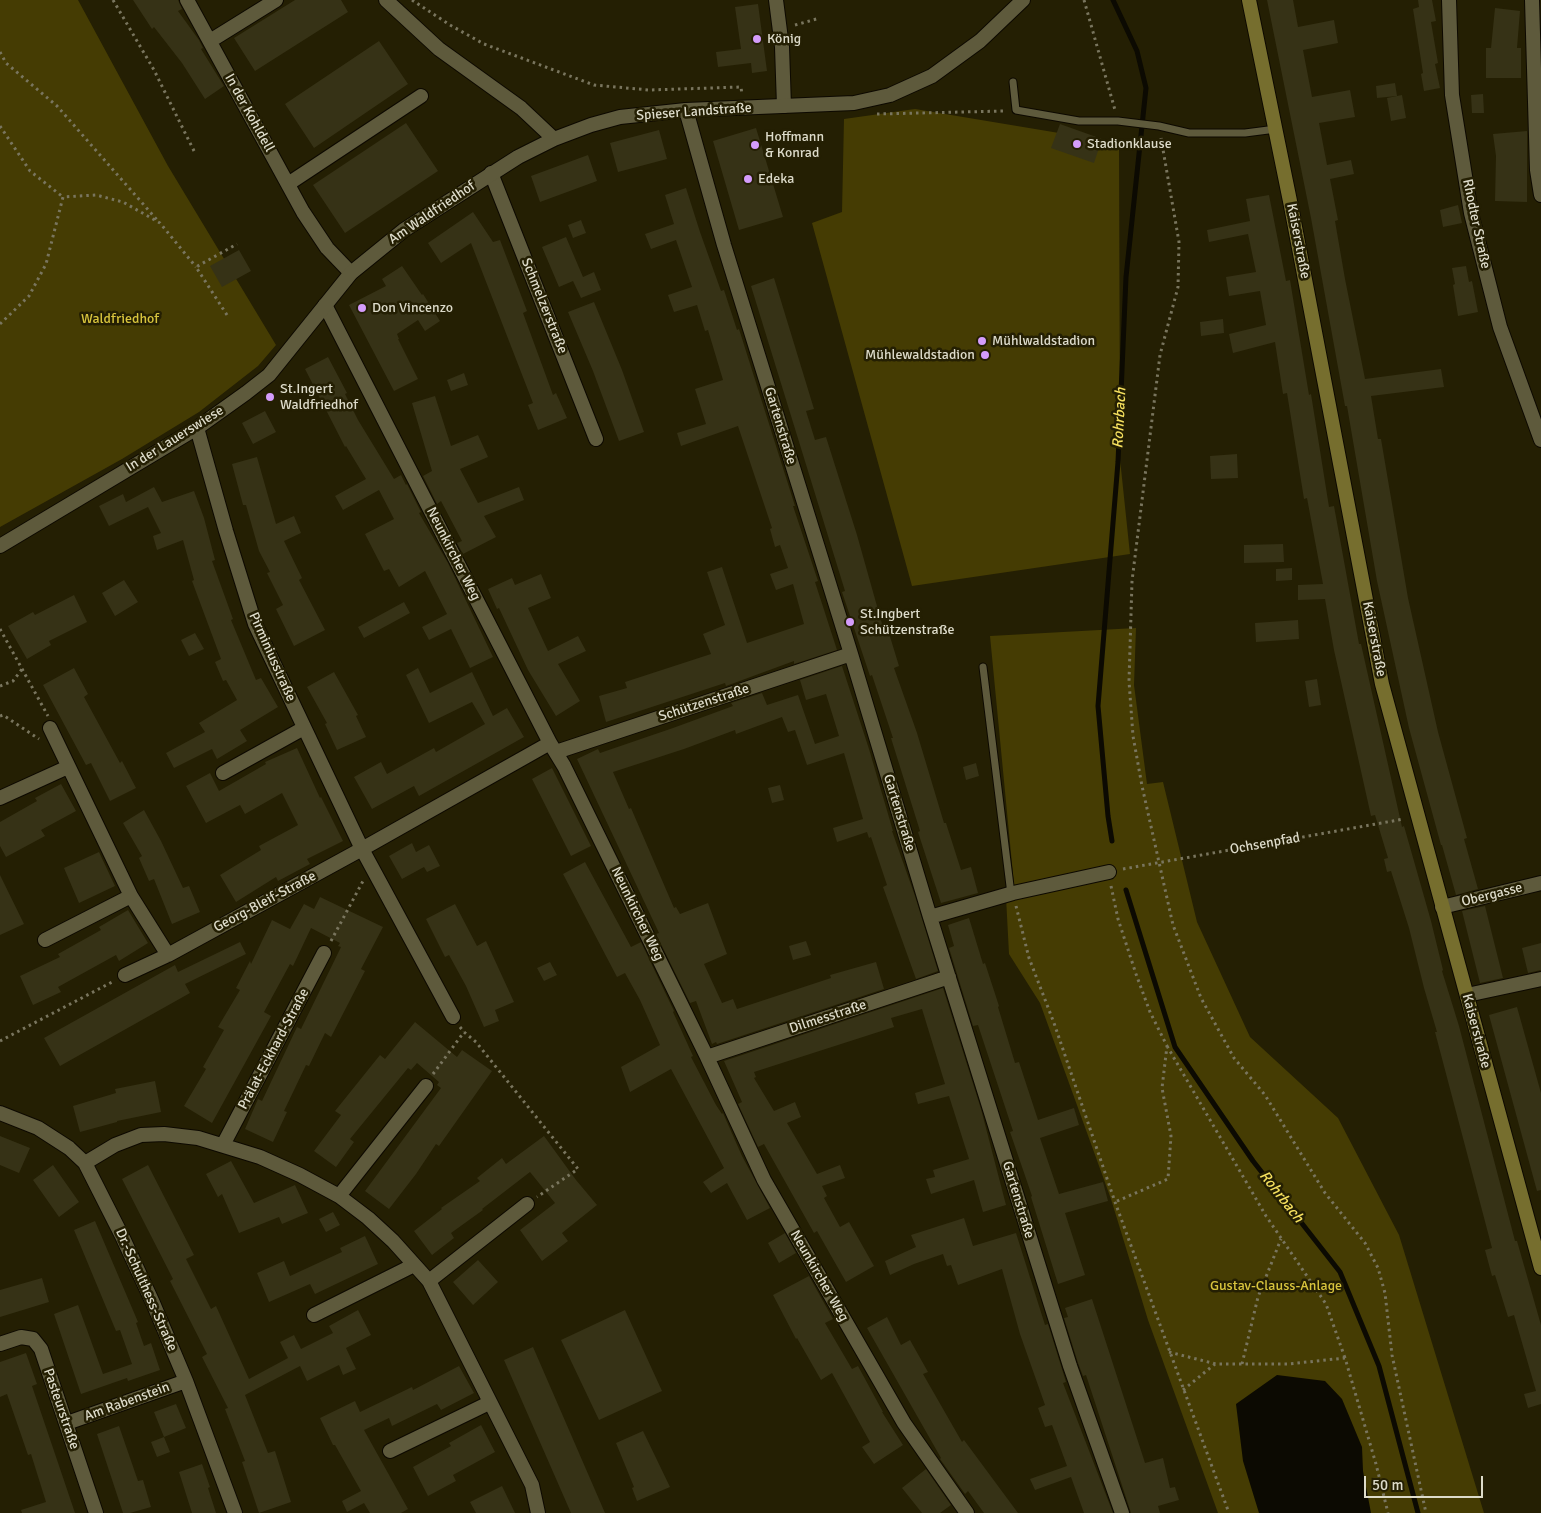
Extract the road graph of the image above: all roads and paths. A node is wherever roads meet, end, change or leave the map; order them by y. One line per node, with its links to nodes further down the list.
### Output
1 (113, 0): 28 (path)
2 (187, 0): 14 (street, In der Kohldell)
3 (276, 0): 14 (street)
4 (386, 0): 27 (street)
5 (412, 0): 19 (path)
6 (776, 0): 18 (street)
7 (1023, 0): 18 (street, Spieser Landstraße)
8 (1084, 0): 23 (path)
9 (1249, 0): 26 (main road, Kaiserstraße)
10 (1449, 0): 42 (street, Rhodter Straße)
11 (1532, 0): 31 (street)
12 (820, 18): 13 (path)
13 (796, 25)
14 (210, 42): 30 (street, In der Kohldell)
15 (0, 52): 33 (path)
16 (1013, 82): 21 (lane)
17 (421, 96): 30 (street)
18 (784, 106): 19 (street, Spieser Landstraße)
19 (745, 108): 20 (street, Spieser Landstraße)
20 (686, 110): 27 (street, Spieser Landstraße); 45 (street, Gartenstraße)
21 (1016, 110): 22 (path); 23 (lane)
22 (872, 114)
23 (1118, 120): 25 (lane)
24 (0, 126): 32 (path)
25 (1158, 126): 26 (lane); 59 (path)
26 (1276, 130): 57 (main road, Kaiserstraße)
27 (554, 139): 29 (street, Am Waldfriedhof)
28 (196, 153)
29 (491, 173): 36 (street, Am Waldfriedhof); 41 (street, Schmelzerstraße)
30 (288, 184): 36 (street, In der Kohldell)
31 (1541, 195)
32 (63, 197): 33 (path); 39 (path)
33 (160, 223): 35 (path)
34 (237, 244): 35 (path)
35 (196, 267): 38 (path)
36 (351, 273): 37 (street, Am Waldfriedhof)
37 (325, 304): 40 (street, In der Lauerswiese); 53 (street, Neunkircher Weg)
38 (227, 315)
39 (0, 324)
40 (197, 428): 43 (street, In der Lauerswiese); 51 (street, Pirminiusstraße)
41 (596, 439)
42 (1541, 440)
43 (0, 546)
44 (0, 629): 47 (path)
45 (851, 654): 53 (street, Schützenstraße); 66 (street, Gartenstraße)
46 (983, 667): 63 (lane)
47 (22, 669): 48 (path); 50 (path)
48 (0, 686)
49 (0, 716): 52 (path)
50 (50, 728): 54 (street)
51 (304, 728): 55 (street); 58 (street, Pirminiusstraße)
52 (40, 740)
53 (553, 748): 58 (street, Georg-Bleif-Straße); 78 (street, Neunkircher Weg)
54 (68, 767): 56 (street); 64 (street)
55 (223, 773)
56 (0, 798)
57 (1417, 816): 59 (path, Ochsenpfad); 65 (main road, Kaiserstraße)
58 (362, 849): 60 (street); 69 (street, Georg-Bleif-Straße)
59 (1160, 863): 61 (path, Ochsenpfad); 108 (path)
60 (371, 865): 68 (path); 74 (street)
61 (1115, 870): 63 (street); 77 (path)
62 (1541, 883): 65 (street, Obergasse)
63 (1012, 894): 66 (street); 84 (path)
64 (131, 896): 67 (street); 69 (street)
65 (1442, 907): 73 (main road, Kaiserstraße)
66 (930, 916): 71 (street, Gartenstraße)
67 (44, 940)
68 (324, 953): 81 (street, Prälat-Eckhard-Straße)
69 (168, 955): 70 (street, Georg-Bleif-Straße)
70 (125, 975): 76 (path)
71 (949, 977): 78 (street, Dilmesstraße); 105 (street, Gartenstraße)
72 (1541, 980): 73 (street)
73 (1467, 995): 88 (main road, Kaiserstraße)
74 (452, 1017): 75 (path)
75 (464, 1032): 79 (path); 85 (path)
76 (0, 1041)
77 (1167, 1046): 84 (path); 86 (path)
78 (707, 1058): 104 (street, Neunkircher Weg)
79 (426, 1086): 83 (street)
80 (0, 1113): 82 (street, Dr.-Schulthess-Straße)
81 (223, 1145): 82 (street); 83 (street)
82 (85, 1164): 96 (street, Dr.-Schulthess-Straße)
83 (339, 1196): 87 (street)
84 (1115, 1202): 92 (path)
85 (527, 1204): 89 (street)
86 (1281, 1238): 93 (path); 95 (path)
87 (414, 1265): 89 (street); 90 (street)
88 (1541, 1268)
89 (429, 1281): 98 (street)
90 (314, 1315)
91 (0, 1344): 99 (street, Pasteurstraße)
92 (1169, 1352): 94 (path); 97 (path)
93 (1345, 1358): 95 (path); 107 (path)
94 (1216, 1364): 95 (path); 97 (path)
95 (1242, 1364)
96 (186, 1381): 99 (street, Am Rabenstein); 102 (street, Dr.-Schulthess-Straße)
97 (1183, 1390): 106 (path)
98 (489, 1403): 100 (street); 103 (street)
99 (67, 1423): 101 (street, Pasteurstraße)
100 (390, 1451)
101 (96, 1513)
102 (235, 1513)
103 (538, 1513)
104 (967, 1513)
105 (1122, 1513)
106 (1228, 1513)
107 (1388, 1513)
108 (1426, 1513)

